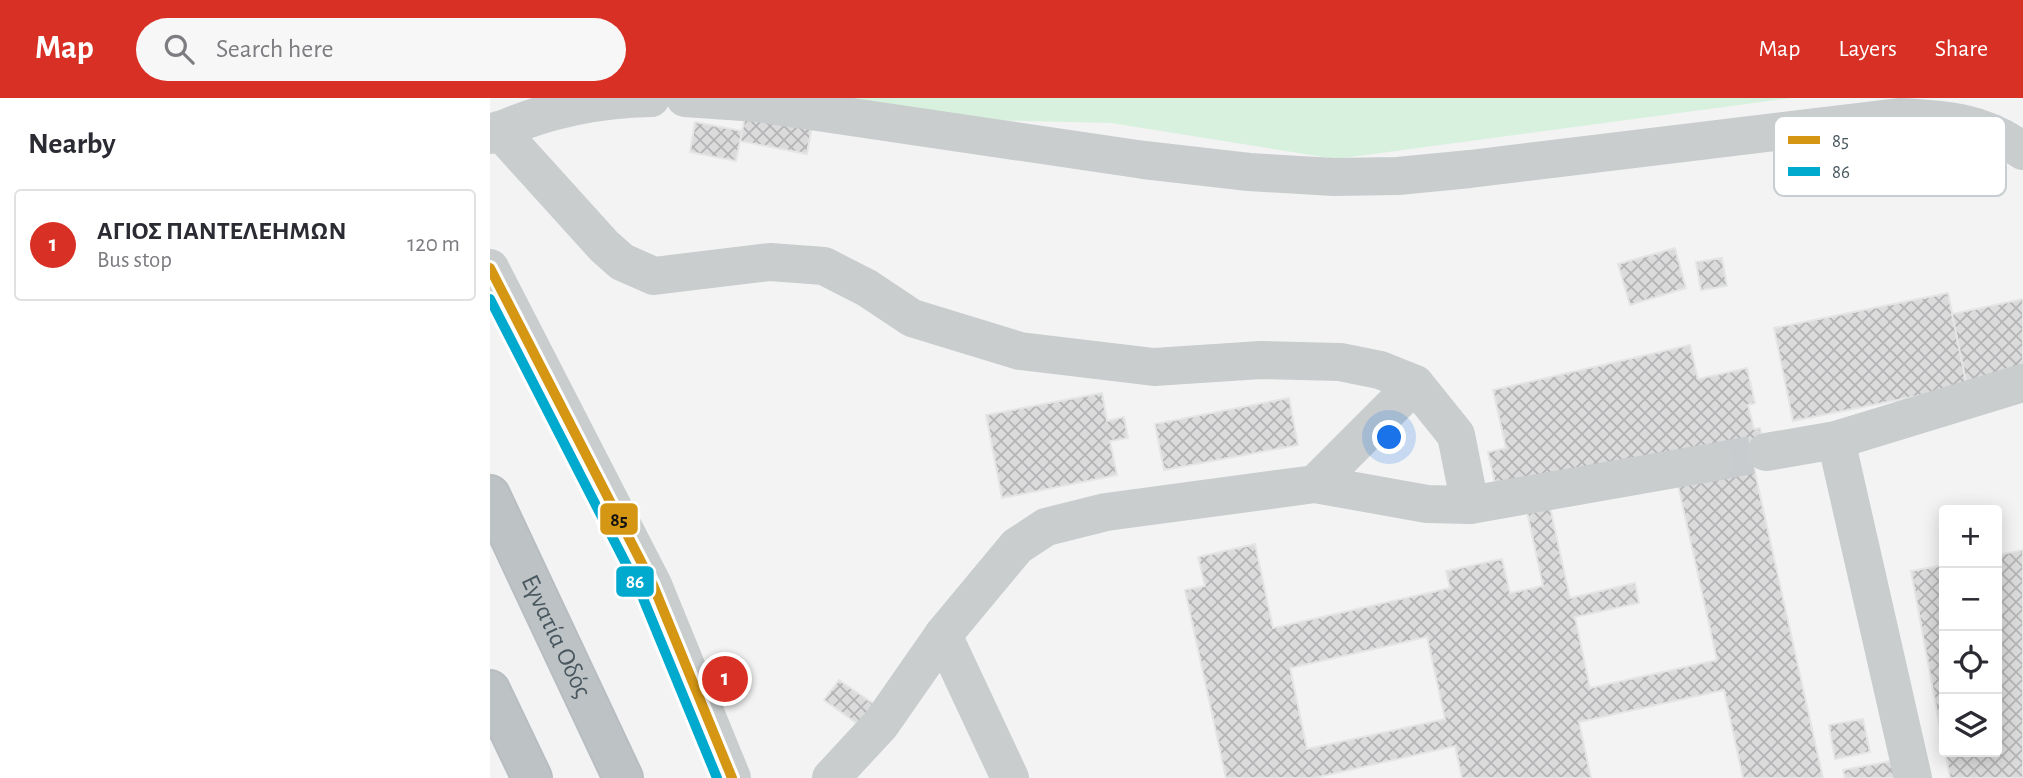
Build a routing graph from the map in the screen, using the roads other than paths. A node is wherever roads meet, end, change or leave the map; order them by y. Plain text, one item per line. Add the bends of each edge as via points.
1 (652, 98) edge
2 (685, 98) edge
3 (495, 132) edge
4 (1774, 132) edge
5 (2006, 138) edge
6 (2023, 151) edge
7 (490, 268) edge
8 (2023, 383) edge
9 (1415, 384) junction
10 (1836, 440) junction
11 (1766, 452) tunnel mouth
12 (1714, 462) tunnel mouth
13 (1315, 484) junction
14 (490, 495) edge
15 (1470, 506) junction
16 (943, 635) junction
17 (490, 690) edge
18 (532, 778) edge
19 (623, 778) edge
20 (732, 778) edge
21 (831, 778) edge
22 (1010, 778) edge
23 (1913, 778) edge

1 - 3 street via 611,99
2 - 4 street via 757,103 1144,160 1335,177 1470,169
3 - 9 street via 604,246 622,262 654,276 770,262 824,266 912,318 1020,351 1154,367 1261,360 1340,362 1380,370
5 - 6 street
7 - 20 street via 653,585
8 - 10 street
9 - 13 street
9 - 15 street via 1456,435
10 - 11 street
10 - 23 street
12 - 15 street
13 - 15 street via 1427,504
13 - 16 street via 1106,512 1046,527 1017,546
14 - 19 highway, Εγνατία Οδός
16 - 21 street via 881,724
16 - 22 street
17 - 18 highway

